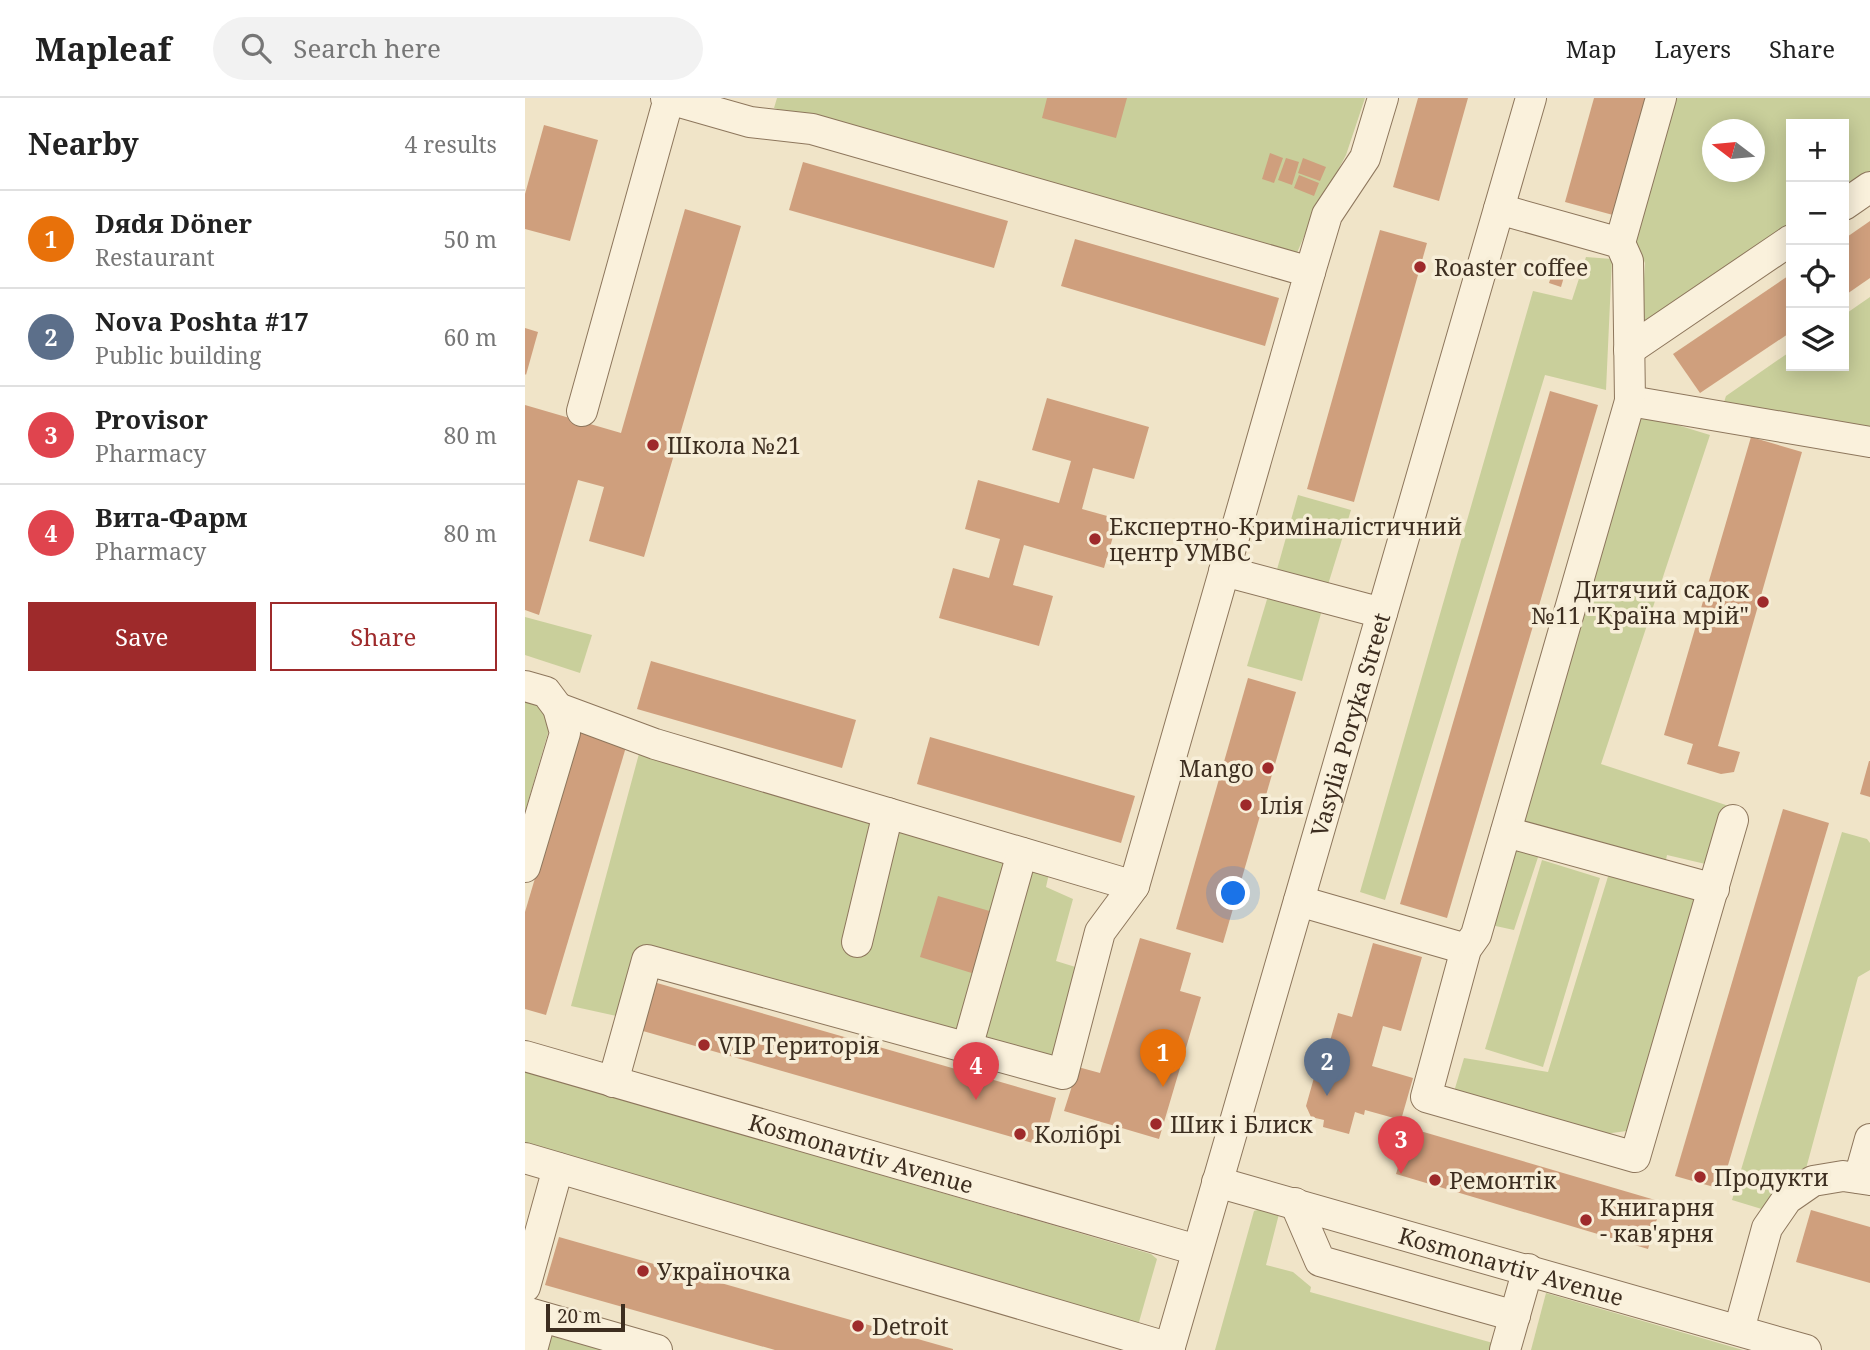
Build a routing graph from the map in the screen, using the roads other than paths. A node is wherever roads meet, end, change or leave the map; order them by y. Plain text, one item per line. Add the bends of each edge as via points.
1 (668, 98) edge
2 (1383, 98) edge
3 (1531, 98) edge
4 (1661, 98) edge
5 (1870, 187) edge
6 (1849, 202) edge
7 (1499, 209) junction
8 (1620, 243) junction
9 (1786, 243) edge
10 (1310, 272) junction
11 (1629, 350) junction
12 (1630, 401) junction
13 (582, 411) dead end
14 (1870, 442) edge
15 (1224, 571) junction
16 (1382, 613) junction
17 (525, 687) edge
18 (558, 708) junction
19 (888, 813) junction
20 (1734, 820) dead end
21 (1506, 832) junction
22 (1022, 853) junction
23 (525, 867) edge
24 (1135, 886) junction
25 (1714, 889) junction
26 (1299, 901) junction
27 (857, 942) dead end
28 (1466, 949) junction
29 (967, 1048) junction
30 (525, 1056) edge
31 (613, 1082) junction
32 (1870, 1139) edge
33 (525, 1158) edge
34 (558, 1168) junction
35 (1864, 1179) edge
36 (1217, 1182) junction
37 (1295, 1203) junction
38 (1197, 1250) junction
39 (1528, 1269) junction
40 (525, 1287) edge
41 (533, 1315) edge
42 (1515, 1316) junction
43 (1739, 1330) junction
44 (1169, 1349) edge
45 (533, 1350) edge
46 (657, 1350) edge
47 (1505, 1350) edge
48 (1807, 1350) edge

1 - 10 street via 750,122 811,129
1 - 13 street
2 - 10 street via 1365,158 1327,215
3 - 7 street, Vasylia Poryka Street
4 - 8 street
5 - 6 street
7 - 8 street
7 - 16 street, Vasylia Poryka Street
8 - 11 street via 1628,261
9 - 11 street
10 - 15 street
11 - 12 street
12 - 14 street
12 - 21 street
15 - 16 street
15 - 24 street
16 - 26 street, Vasylia Poryka Street
17 - 18 street via 547,692
18 - 19 street via 655,744
18 - 23 street via 565,733
19 - 22 street
19 - 27 street
20 - 25 street
21 - 25 street
21 - 28 street via 1476,935
22 - 24 street
22 - 29 street
24 - 29 street via 1100,932 1063,1074
25 - 28 street via 1635,1157 1426,1097
26 - 28 street
26 - 36 street, Vasylia Poryka Street
29 - 31 street via 647,960
30 - 31 street, Kosmonavtiv Avenue
31 - 38 street, Kosmonavtiv Avenue
32 - 35 street
33 - 34 street
34 - 40 street
34 - 44 street
35 - 43 street via 1843,1176 1813,1181 1787,1199 1767,1228
36 - 37 street, Kosmonavtiv Avenue
36 - 38 street, Vasylia Poryka Street
37 - 39 street, Kosmonavtiv Avenue
37 - 42 street via 1320,1261
38 - 44 street, Vasylia Poryka Street
39 - 42 street
39 - 43 street, Kosmonavtiv Avenue
41 - 45 street
41 - 46 street
42 - 47 street
43 - 48 street, Kosmonavtiv Avenue

